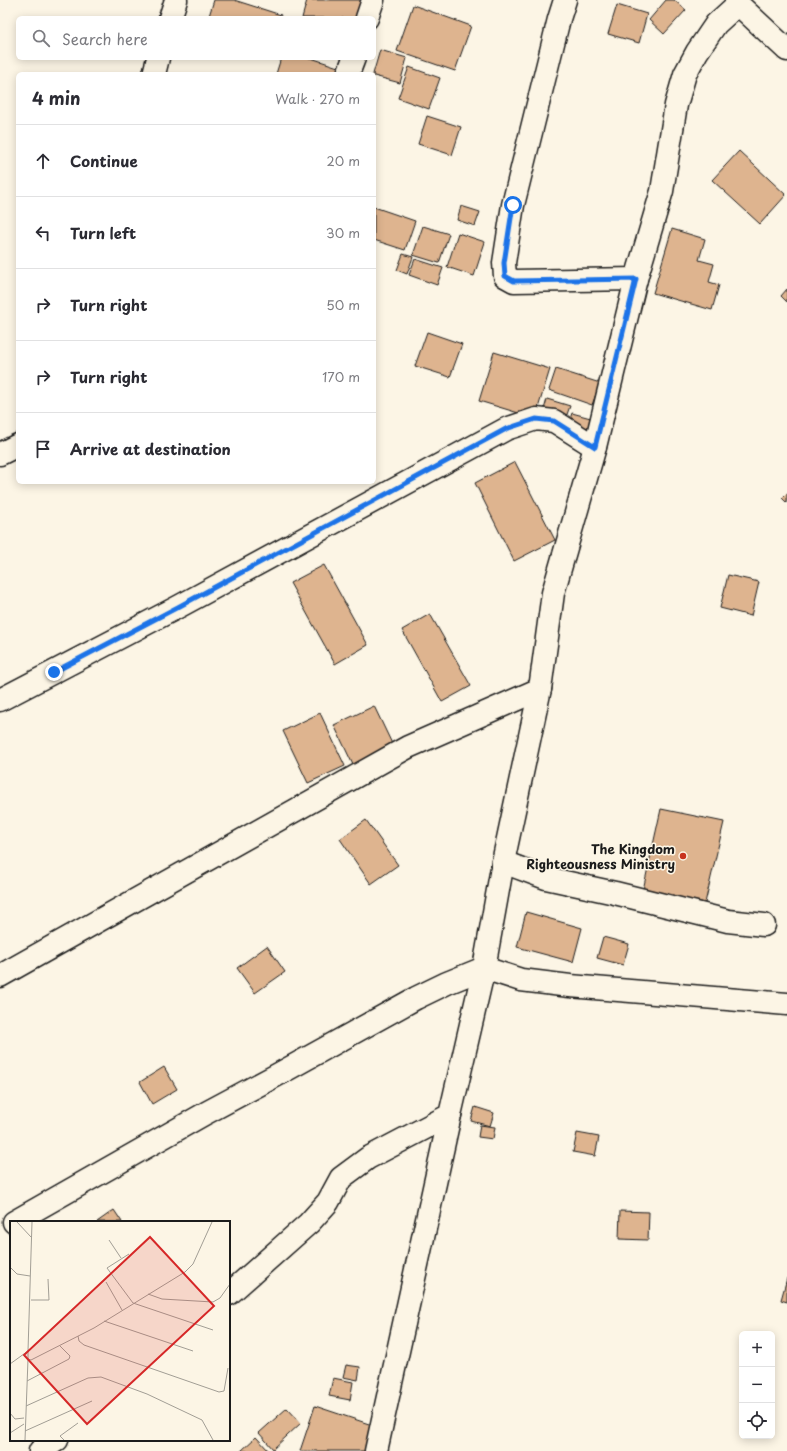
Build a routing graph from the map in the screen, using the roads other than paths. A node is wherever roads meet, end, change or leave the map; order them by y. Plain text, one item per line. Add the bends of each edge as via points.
1 (176, 0) edge
2 (373, 0) edge
3 (565, 0) edge
4 (736, 2) edge
5 (171, 16) edge
6 (368, 16) edge
7 (787, 50) edge
8 (158, 60) edge
9 (353, 60) edge
10 (154, 72) edge
11 (349, 72) edge
12 (636, 279) junction
13 (16, 446) edge
14 (595, 447) junction
15 (0, 454) edge
16 (540, 689) junction
17 (0, 700) edge
18 (503, 862) junction
19 (764, 925) dead end
20 (484, 968) junction
21 (0, 976) edge
22 (787, 1004) edge
23 (450, 1114) junction
24 (16, 1221) edge
25 (10, 1225) edge
26 (0, 1230) edge
27 (230, 1293) edge
28 (55, 1441) edge
29 (40, 1451) edge
30 (376, 1451) edge

1 - 5 street
2 - 6 street
3 - 12 street via 513,205 504,263 505,276 514,281
4 - 7 street
4 - 12 street via 716,24 685,74 676,104 662,190
8 - 10 street
9 - 11 street
12 - 14 street
13 - 15 street
14 - 16 street via 553,593
14 - 17 street via 554,421 536,419 506,429 178,607
16 - 18 street
16 - 21 street via 408,747
18 - 19 street via 546,878 728,921
18 - 20 street
20 - 22 street via 521,980 570,986
20 - 23 street
20 - 24 street via 416,998
23 - 27 street via 368,1158 341,1178 328,1202 310,1223
23 - 30 street
25 - 26 street
28 - 29 street

